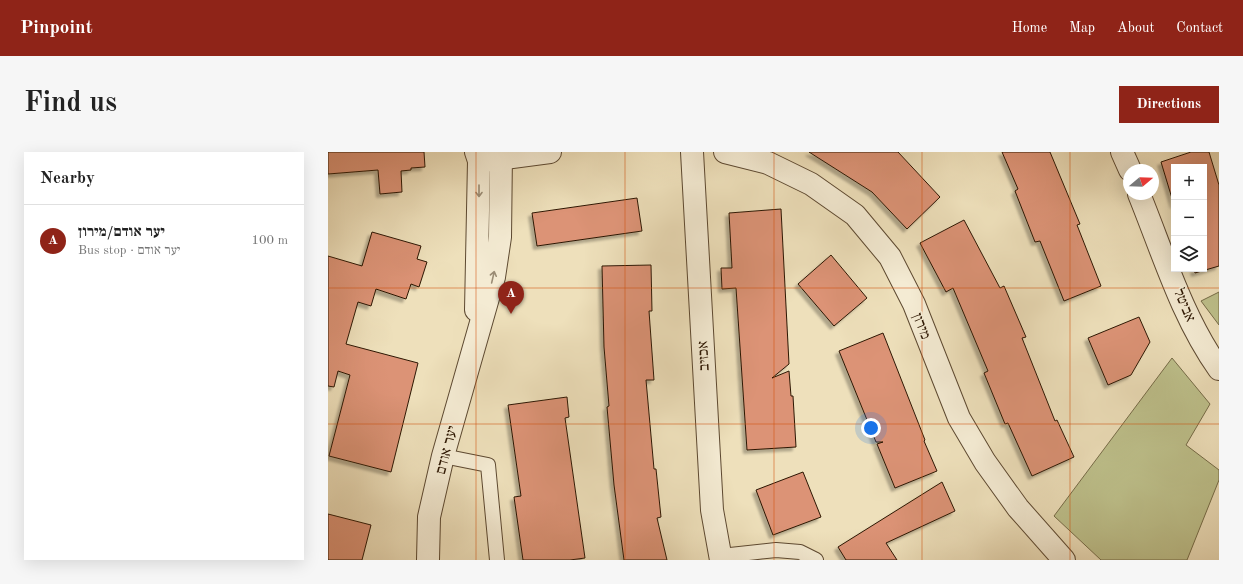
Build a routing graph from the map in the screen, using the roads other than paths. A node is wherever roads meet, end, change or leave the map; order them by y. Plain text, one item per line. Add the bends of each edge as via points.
1 (550, 152) edge
2 (692, 152) edge
3 (725, 152) edge
4 (1122, 152) edge
5 (501, 155) edge
6 (477, 157) edge
7 (1127, 164) edge
8 (1141, 200) edge
9 (476, 342) junction
10 (1219, 369) edge
11 (443, 456) junction
12 (721, 558) edge
13 (428, 560) edge
14 (498, 560) edge
15 (816, 560) edge
16 (1064, 560) edge

1 - 5 street
2 - 12 street, אכזיב via 712,510
3 - 16 street, מירון via 768,163 811,184 855,215 890,257 914,304 959,418 1018,508
4 - 7 street
5 - 6 street
9 -> 5 street, יער אודם via 494,277 500,237
6 -> 9 street, יער אודם
8 - 10 street, אביטל via 1202,345
9 - 11 street, יער אודם
11 - 13 street, יער אודם via 430,517
11 - 14 lane via 488,465
12 - 15 lane via 776,550 800,552

